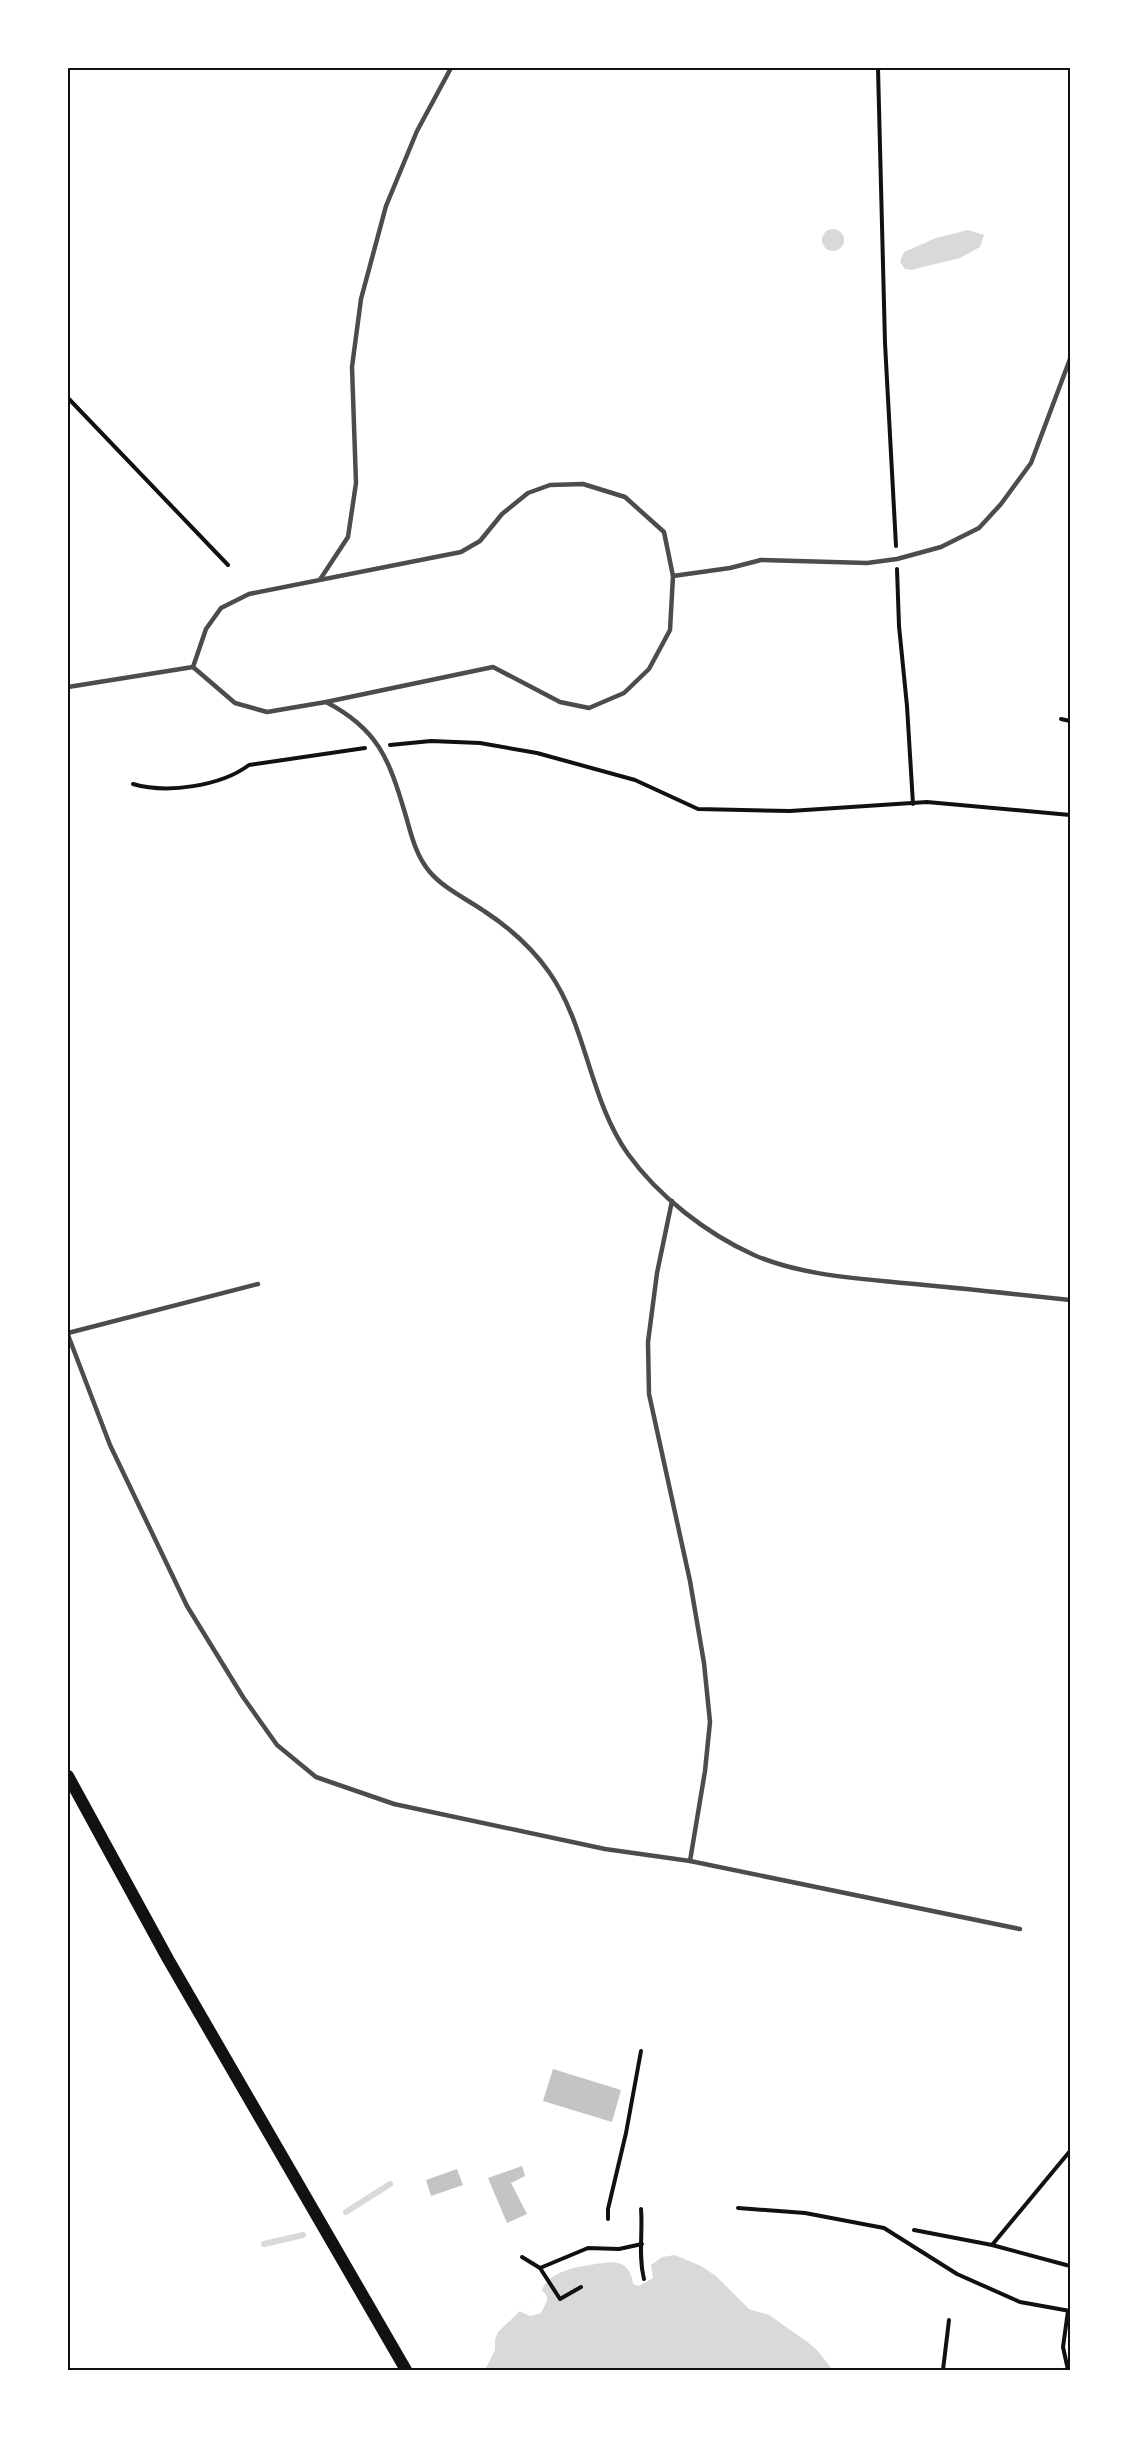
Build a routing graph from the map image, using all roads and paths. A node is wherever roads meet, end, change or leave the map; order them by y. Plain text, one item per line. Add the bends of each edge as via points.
1 (451, 68) edge
2 (878, 68) edge
3 (1071, 359) edge
4 (68, 398) edge
5 (897, 559) junction
6 (228, 565) dead end
7 (673, 576) junction
8 (321, 578) junction
9 (193, 667) junction
10 (68, 687) edge
11 (326, 702) junction
12 (1061, 719) dead end
13 (1071, 721) edge
14 (380, 746) junction
15 (133, 784) dead end
16 (913, 804) junction
17 (1071, 815) edge
18 (672, 1201) junction
19 (258, 1284) dead end
20 (1071, 1300) edge
21 (68, 1334) edge
22 (68, 1776) edge
23 (690, 1861) junction
24 (1020, 1929) dead end
25 (641, 2051) dead end
26 (1071, 2151) edge
27 (738, 2208) dead end
28 (641, 2209) dead end
29 (608, 2218) dead end
30 (914, 2230) dead end
31 (642, 2244) junction
32 (992, 2245) junction
33 (522, 2257) dead end
34 (1071, 2266) edge
35 (540, 2268) junction
36 (644, 2279) dead end
37 (581, 2287) dead end
38 (1069, 2311) edge
39 (949, 2320) dead end
40 (406, 2370) edge
41 (943, 2370) edge
42 (1068, 2370) edge

1 - 8 lane via 417,131 386,206 361,299 352,367 356,483 348,537
2 - 5 path via 885,332
3 - 5 lane via 1031,463 1001,504 979,528 941,547
4 - 6 path
5 - 7 lane via 867,563 761,560
5 - 16 path
7 - 8 lane via 664,532 625,497 583,484 550,485 528,493 502,514 480,541 461,552
7 - 11 lane via 670,630 649,669 624,693 589,708 560,702 493,667
8 - 9 lane via 249,594 221,608 206,629
9 - 10 lane
9 - 11 lane via 235,704 267,712
11 - 14 lane via 366,729
12 - 13 path
14 - 15 path via 249,765 198,785 171,788
14 - 16 path via 431,741 480,743 537,753 635,780 699,809 790,811
14 - 18 lane via 414,845 428,870 449,890 486,912 515,936 549,972 573,1018 609,1120 628,1154
16 - 17 path
18 - 20 lane via 716,1234 755,1255 785,1265 844,1277
18 - 23 lane via 648,1342 649,1394 690,1581 710,1722
19 - 21 lane
21 - 23 lane via 110,1445 188,1606 277,1745 316,1777 394,1804 605,1849
22 - 40 main road via 168,1959
23 - 24 lane
25 - 29 path
26 - 32 path
27 - 38 path via 806,2213 884,2228 957,2274 1020,2302
28 - 31 path
30 - 32 path
31 - 35 path via 588,2248
31 - 36 path via 640,2265
32 - 34 path
33 - 35 path
35 - 37 path via 560,2299
38 - 42 path via 1063,2347
39 - 41 path

